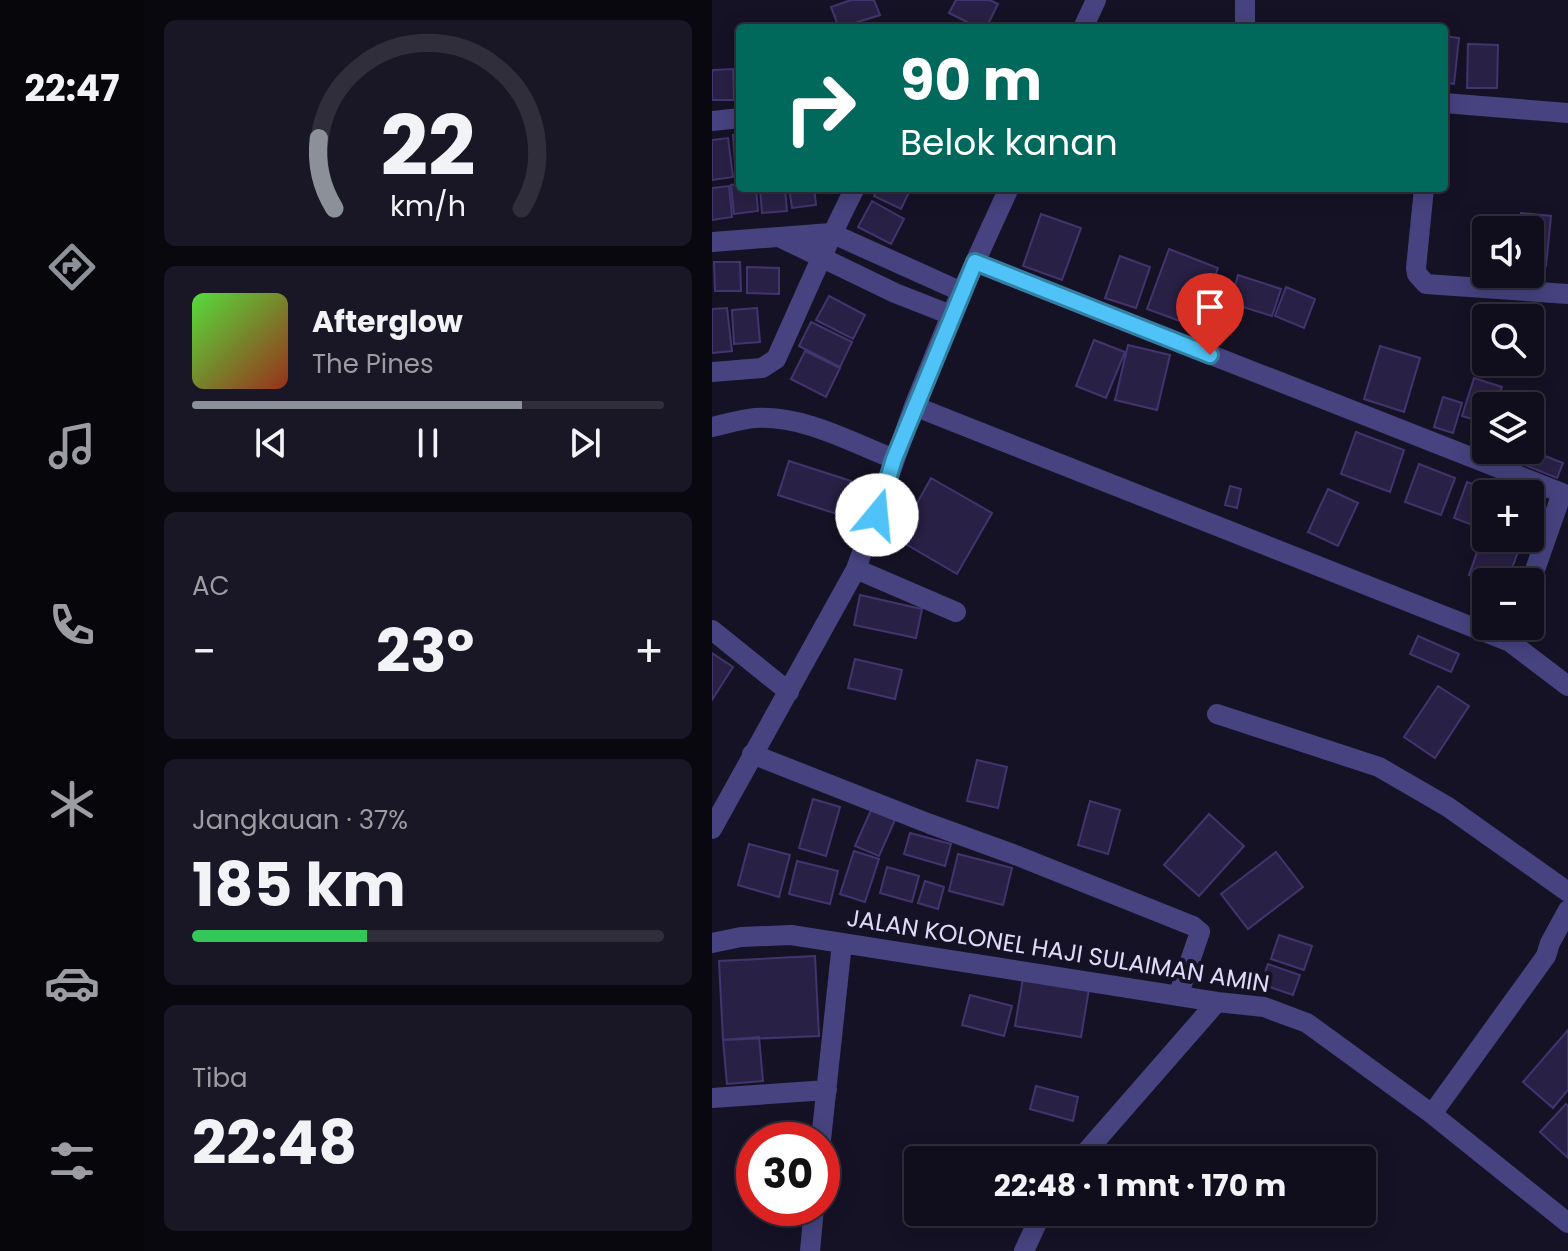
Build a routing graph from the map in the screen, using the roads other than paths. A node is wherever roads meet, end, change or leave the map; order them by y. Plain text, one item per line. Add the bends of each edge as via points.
1 (1096, 0) edge
2 (1245, 0) edge
3 (1085, 24) edge
4 (1245, 24) edge
5 (1448, 103) edge
6 (1568, 113) edge
7 (736, 118) edge
8 (712, 121) edge
9 (853, 192) edge
10 (1007, 192) edge
11 (1424, 192) edge
12 (831, 233) junction
13 (775, 236) junction
14 (712, 242) edge
15 (823, 257) junction
16 (975, 262) junction
17 (962, 292) junction
18 (1568, 294) edge
19 (951, 315) junction
20 (712, 372) edge
21 (914, 406) junction
22 (712, 427) edge
23 (894, 459) junction
24 (1565, 494) edge
25 (1536, 568) edge
26 (856, 569) junction
27 (956, 612) dead end
28 (1472, 619) edge
29 (712, 630) edge
30 (1518, 640) edge
31 (1568, 686) edge
32 (789, 692) junction
33 (1217, 714) dead end
34 (752, 754) junction
35 (714, 818) edge
36 (1568, 892) edge
37 (1568, 910) edge
38 (712, 943) edge
39 (842, 943) junction
40 (1559, 943) edge
41 (1178, 996) junction
42 (1217, 1002) junction
43 (827, 1090) junction
44 (712, 1098) edge
45 (1432, 1114) junction
46 (823, 1122) edge
47 (1091, 1146) edge
48 (1568, 1223) edge
49 (812, 1226) edge
50 (1036, 1226) edge
51 (810, 1251) edge
52 (1024, 1251) edge

1 - 3 street
2 - 4 street
5 - 6 street
7 - 8 street
9 - 12 street
10 - 16 street
11 - 18 street via 1416,268 1426,284
12 - 13 street
12 - 15 street
12 - 17 street
13 - 14 street
13 - 15 street
15 - 19 street
15 - 20 street via 772,363
16 - 17 street
16 - 24 street
17 - 19 street
19 - 21 street
21 - 23 street
21 - 28 street
22 - 23 street via 775,418 803,423
23 - 26 street
24 - 25 street
26 - 27 street
26 - 32 street
29 - 32 street
30 - 31 street
32 - 34 street
33 - 36 street via 1379,767 1448,807
34 - 35 street
34 - 41 street via 1193,926 1200,932
37 - 40 street
38 - 39 street, JALAN KOLONEL HAJI SULAIMAN AMIN via 791,935
39 - 41 street, JALAN KOLONEL HAJI SULAIMAN AMIN
39 - 43 street
40 - 45 street
41 - 42 street, JALAN KOLONEL HAJI SULAIMAN AMIN
42 - 45 street, JALAN KOLONEL HAJI SULAIMAN AMIN via 1264,1007 1303,1020
42 - 47 street
43 - 44 street
43 - 46 street
45 - 48 street, JALAN KOLONEL HAJI SULAIMAN AMIN
49 - 51 street
50 - 52 street

